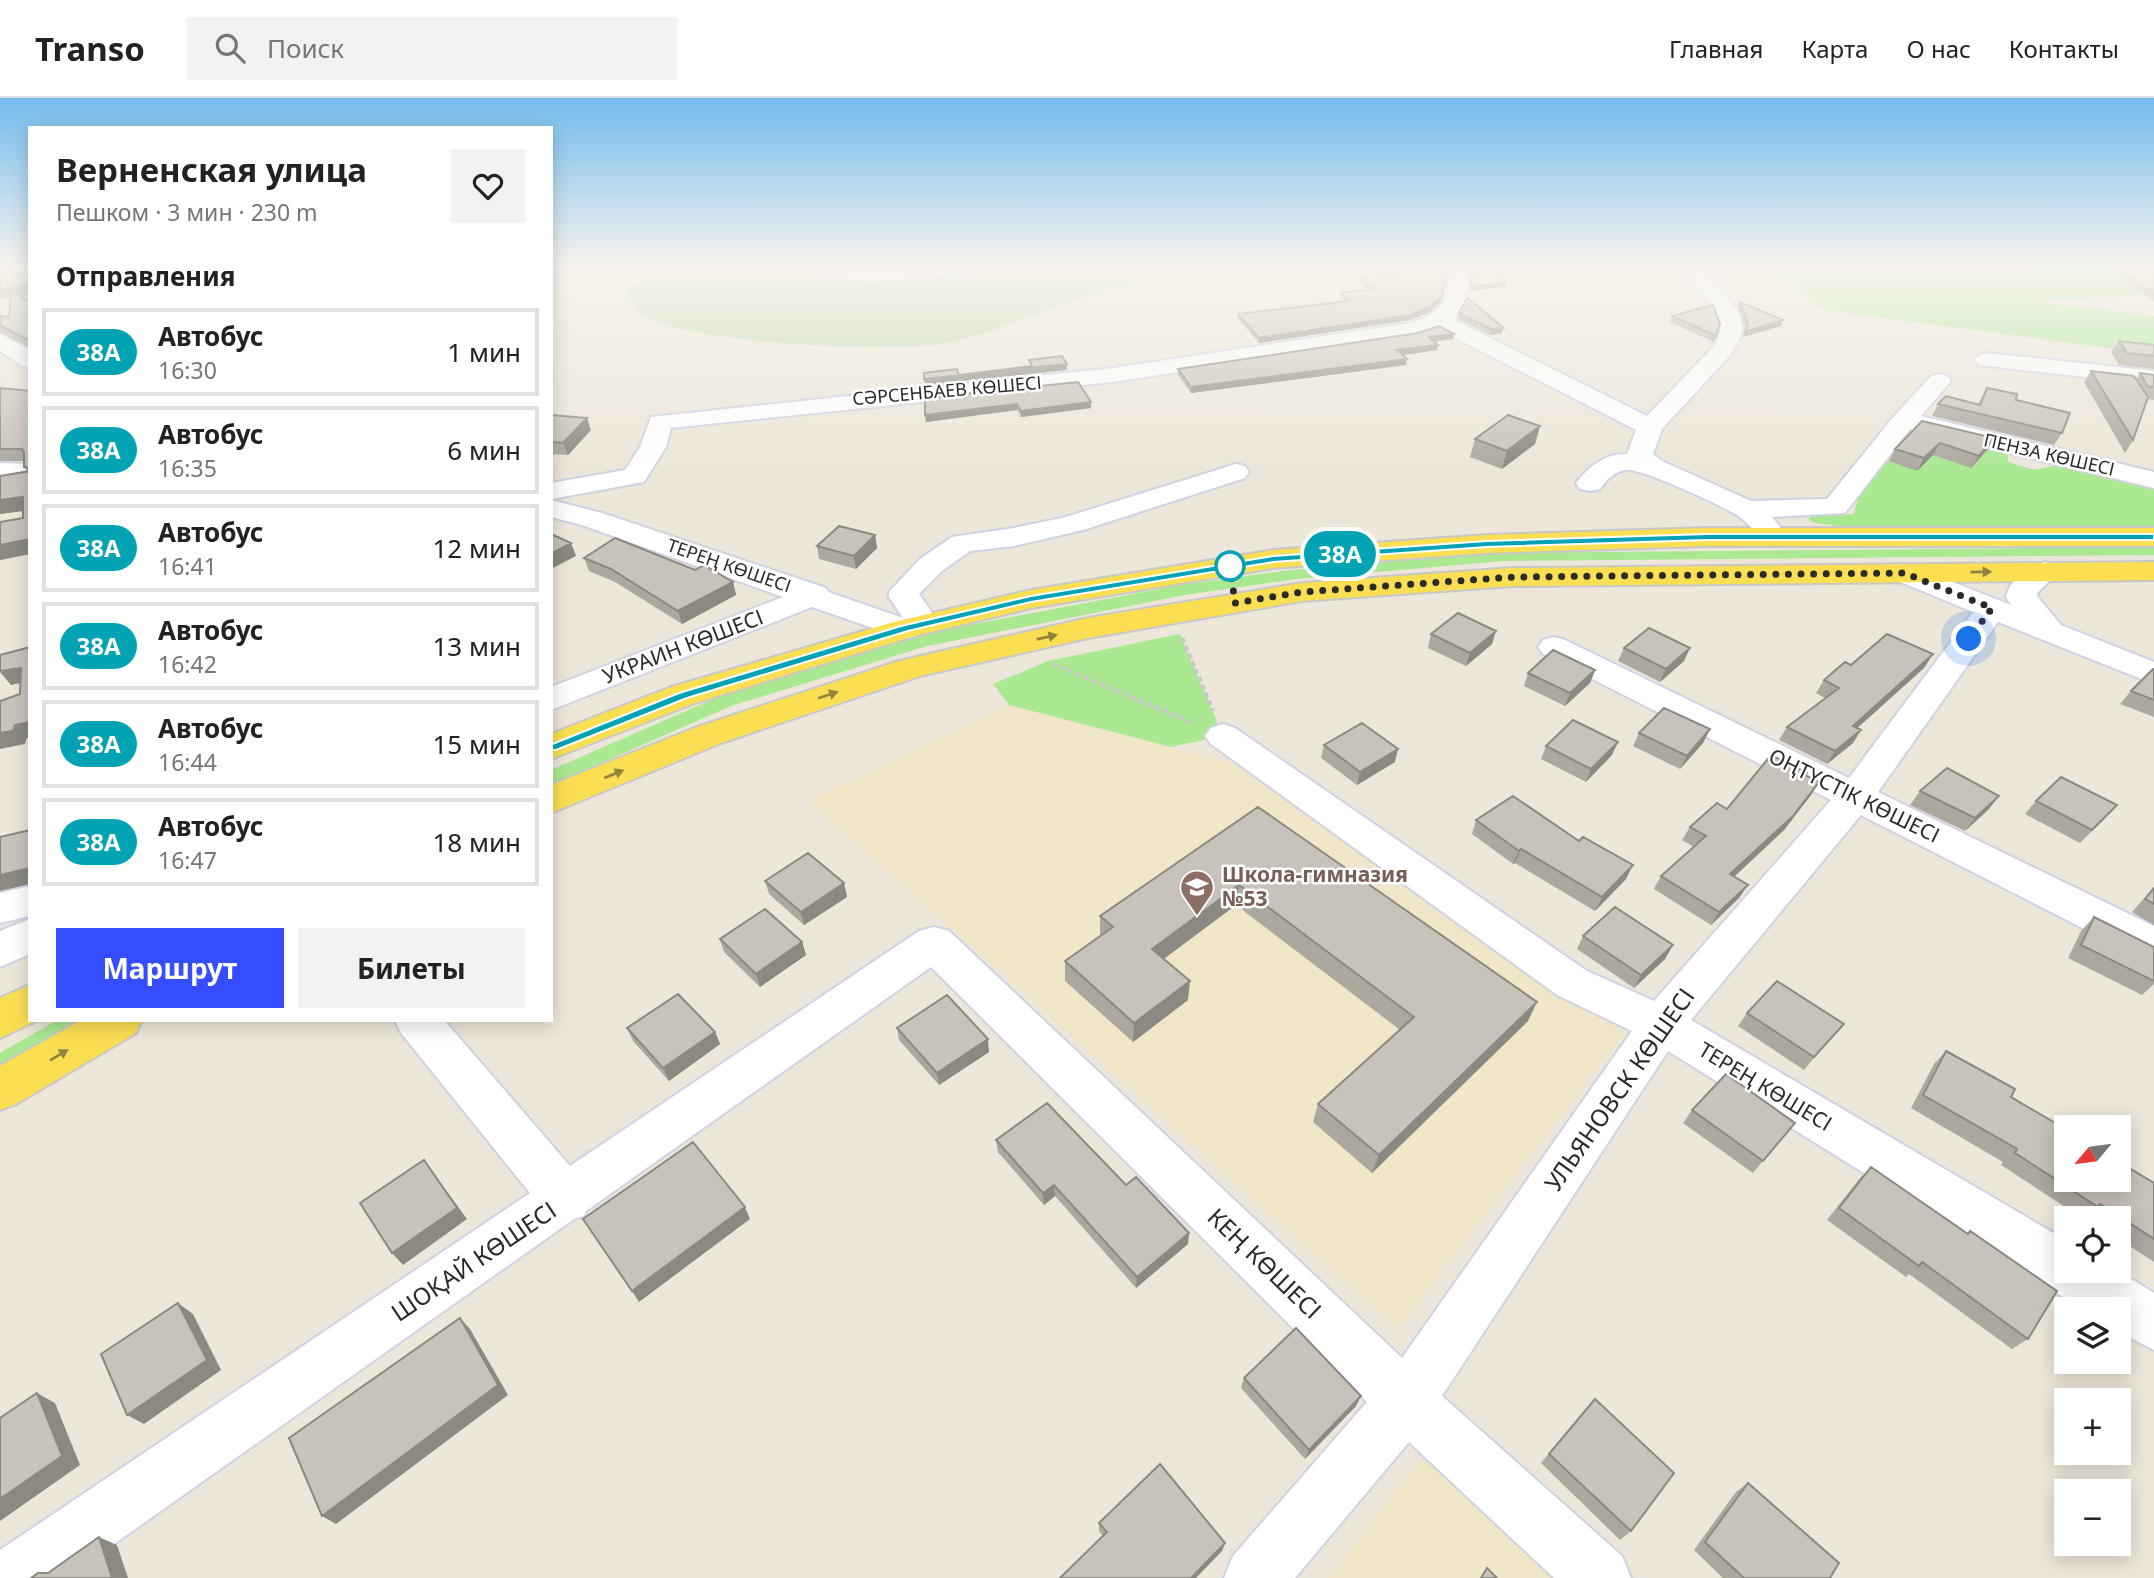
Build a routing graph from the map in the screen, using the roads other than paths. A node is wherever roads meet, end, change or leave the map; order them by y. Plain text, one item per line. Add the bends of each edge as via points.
1 (1379, 334) edge
2 (1465, 334) edge
3 (1730, 334) edge
4 (0, 341) edge
5 (1987, 359) dead end
6 (28, 360) edge
7 (2154, 379) edge
8 (1939, 381) dead end
9 (1904, 420) junction
10 (1650, 427) junction
11 (1653, 467) junction
12 (0, 471) edge
13 (28, 472) edge
14 (1236, 472) dead end
15 (2154, 480) edge
16 (1590, 483) dead end
17 (553, 491) edge
18 (553, 509) edge
19 (1747, 509) junction
20 (995, 519) dead end
21 (1775, 536) junction
22 (2154, 537) edge
23 (962, 543) junction
24 (2045, 571) junction
25 (2154, 571) edge
26 (1904, 573) junction
27 (815, 595) junction
28 (1992, 608) junction
29 (914, 626) junction
30 (2048, 629) junction
31 (1554, 647) edge
32 (2154, 674) edge
33 (553, 698) edge
34 (1223, 736) road end
35 (553, 746) edge
36 (1854, 797) junction
37 (553, 799) edge
38 (28, 901) edge
39 (0, 908) edge
40 (28, 936) edge
41 (934, 943) joint
42 (2154, 945) edge
43 (0, 950) edge
44 (28, 1004) edge
45 (0, 1020) edge
46 (117, 1022) edge
47 (419, 1022) edge
48 (1661, 1024) junction
49 (0, 1090) edge
50 (566, 1199) junction
51 (2054, 1262) edge
52 (2088, 1283) edge
53 (2154, 1323) edge
54 (1406, 1401) junction
55 (13, 1578) edge
56 (1255, 1578) edge
57 (1600, 1578) edge

1 - 17 street, СӘРСЕНБАЕВ КӨШЕСІ via 1071,380 660,422 653,447 634,476
2 - 10 street
3 - 10 street via 1725,347
4 - 6 street
5 - 7 street
8 - 9 street
9 - 15 street, ПЕНЗА КӨШЕСІ
9 - 19 street via 1835,507
10 - 11 street via 1639,456
11 - 16 street via 1623,461 1597,473
11 - 19 street
12 - 13 street
14 - 23 street via 1073,524
18 - 27 street, ТЕРЕҢ КӨШЕСІ
19 - 21 street
20 - 23 street
21 - 22 main road
21 - 29 main road via 1487,544 1273,559 1031,599
23 - 29 street via 904,592
24 - 25 main road
26 -> 24 main road
24 - 30 street via 2023,588 2021,597
26 - 28 street
37 -> 26 main road via 709,734 911,667 1101,625 1302,592 1513,577
27 - 29 street, ТЕРЕҢ КӨШЕСІ
27 - 33 street, УКРАИН КӨШЕСІ
28 - 30 street
28 - 36 street, УЛЬЯНОВСК КӨШЕСІ
29 - 35 main road via 683,695
30 - 32 street
31 - 36 street, ОҢТҮСТІК КӨШЕСІ
34 - 48 street, ТЕРЕҢ КӨШЕСІ via 1572,983
36 - 42 street, ОҢТҮСТІК КӨШЕСІ
36 - 48 street, УЛЬЯНОВСК КӨШЕСІ
38 - 39 street
40 - 43 street
41 - 50 street, ШОҚАЙ КӨШЕСІ
41 - 54 street, КЕҢ КӨШЕСІ
44 - 45 main road
49 -> 46 main road
47 - 50 street
48 - 51 street, ТЕРЕҢ КӨШЕСІ
48 - 54 street, УЛЬЯНОВСК КӨШЕСІ
50 - 55 street, ШОҚАЙ КӨШЕСІ
52 - 53 street, ТЕРЕҢ КӨШЕСІ
54 - 56 street, УЛЬЯНОВСК КӨШЕСІ
54 - 57 street, КЕҢ КӨШЕСІ

